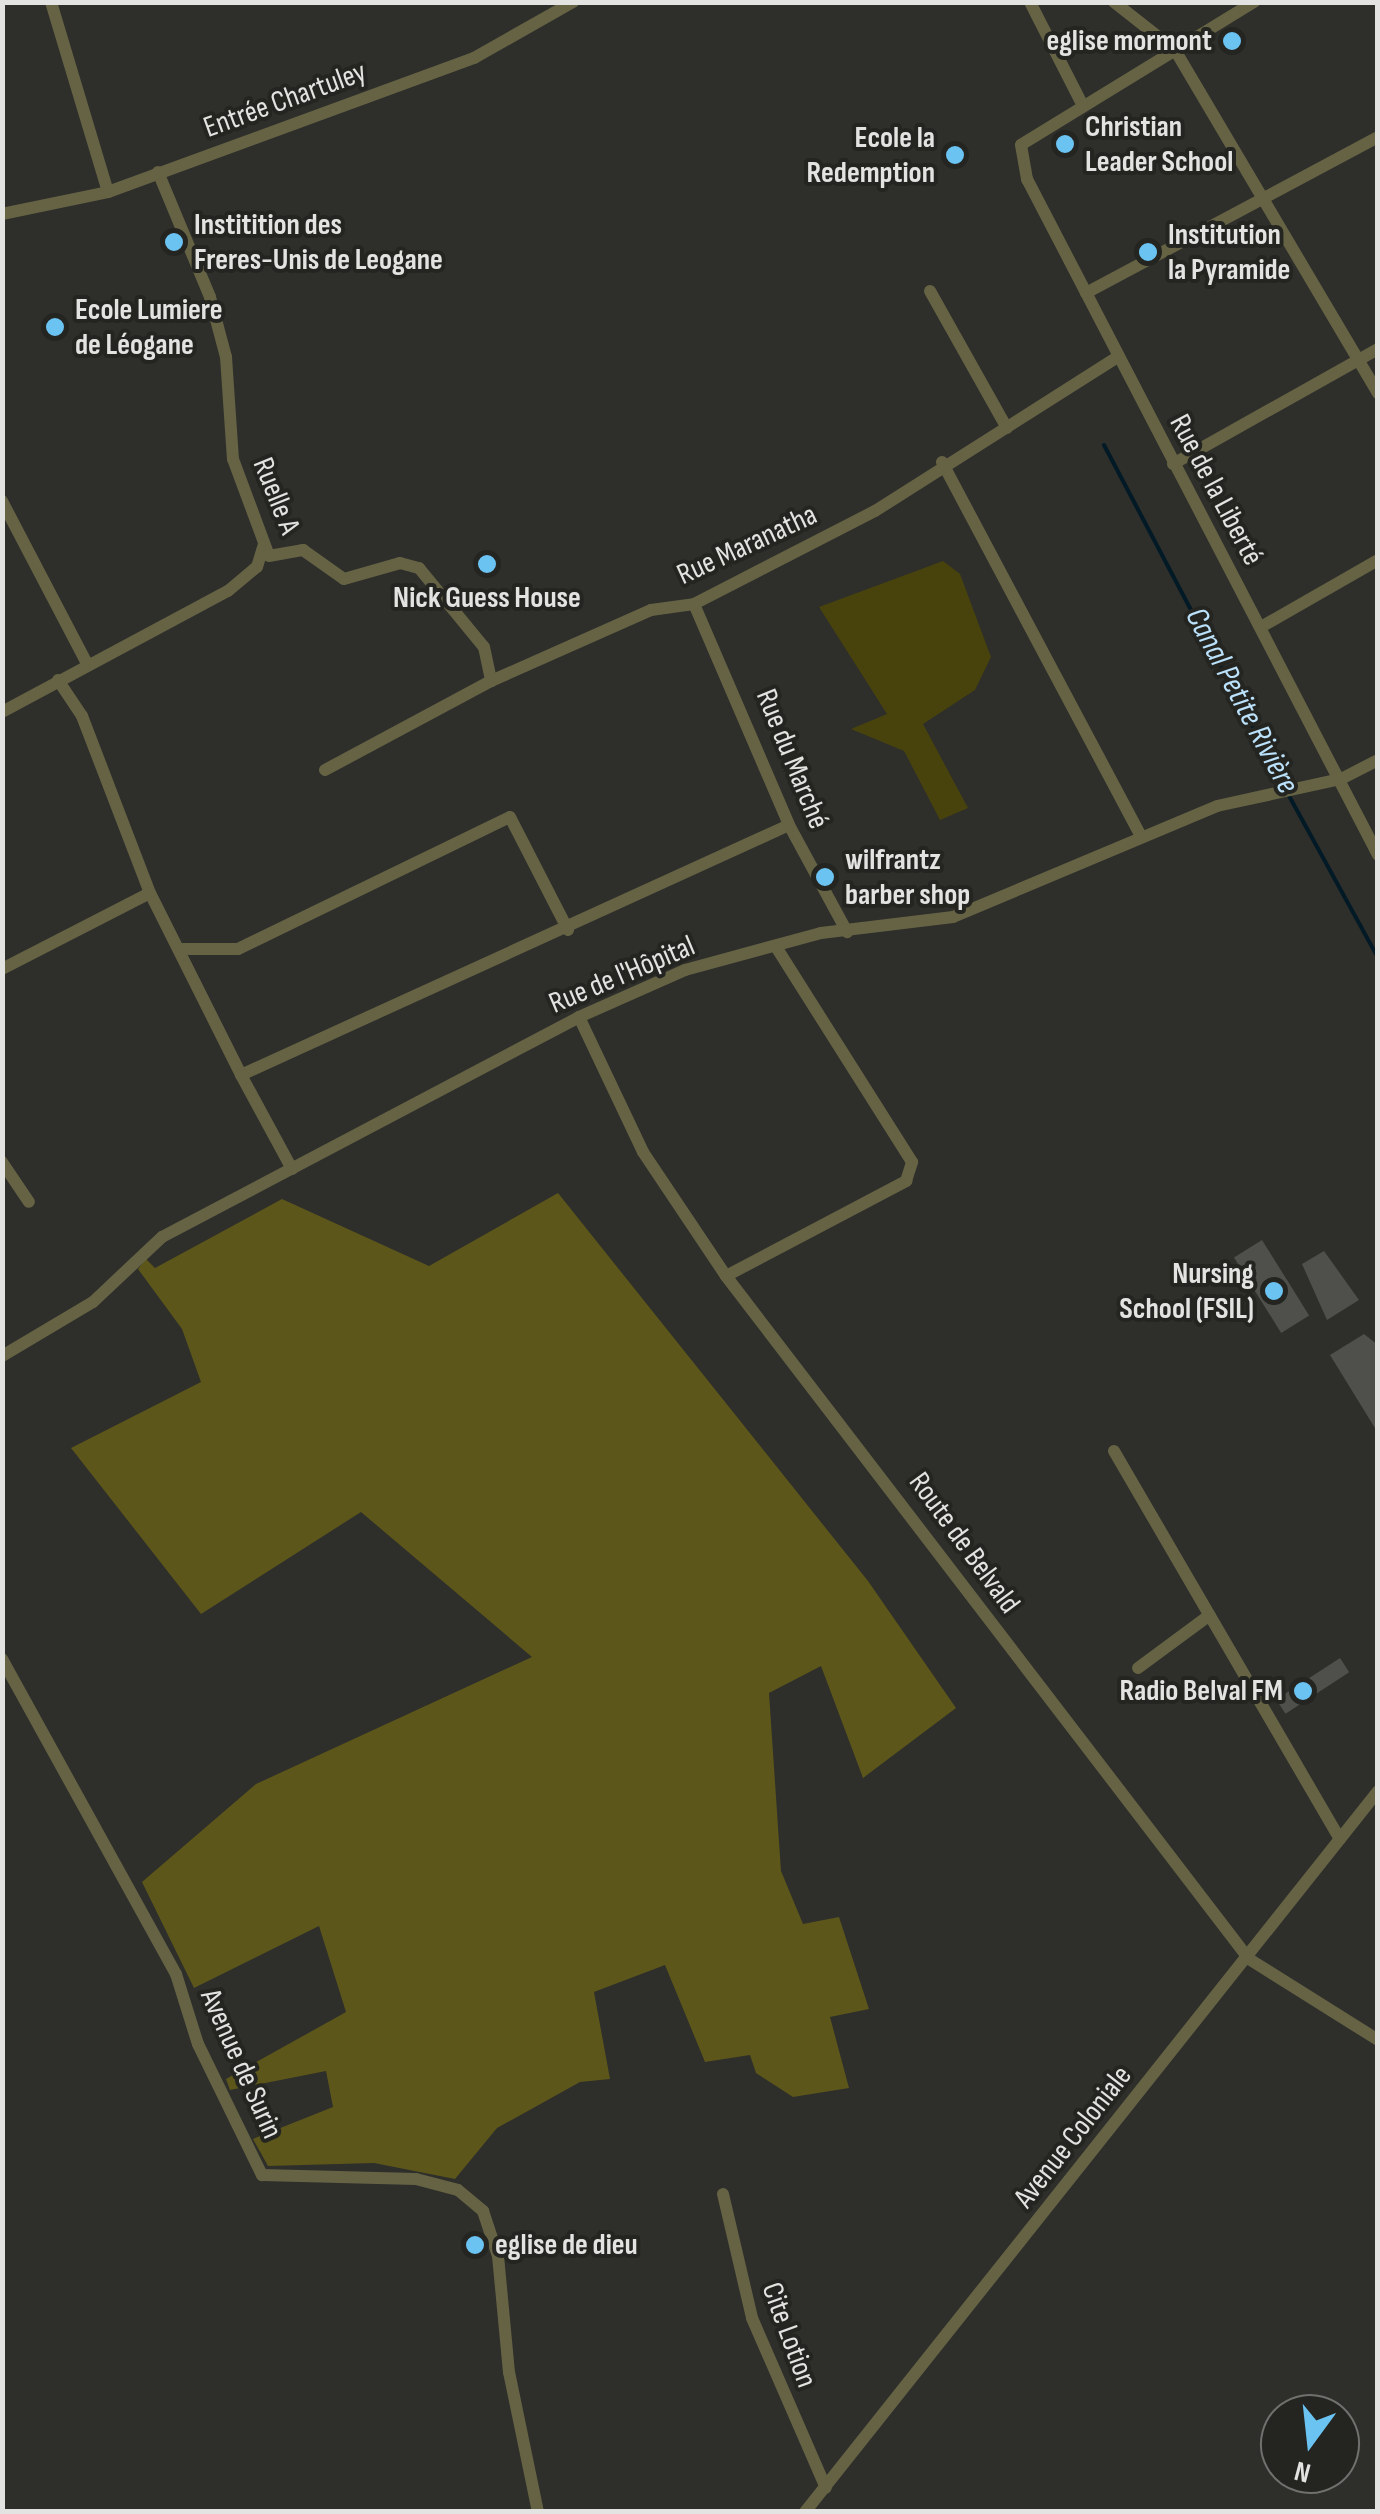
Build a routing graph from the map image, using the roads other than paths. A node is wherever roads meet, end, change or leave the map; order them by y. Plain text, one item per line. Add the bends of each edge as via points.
1 (51, 2) edge
2 (573, 2) edge
3 (1030, 2) edge
4 (1114, 2) edge
5 (1254, 2) edge
6 (1175, 50) junction
7 (1081, 102) junction
8 (1378, 137) edge
9 (158, 172) junction
10 (108, 192) junction
11 (1260, 200) junction
12 (2, 214) edge
13 (930, 291) dead end
14 (1086, 293) junction
15 (1378, 348) edge
16 (1118, 357) junction
17 (1358, 360) junction
18 (1378, 394) edge
19 (1007, 428) junction
20 (942, 462) junction
21 (1172, 464) junction
22 (2, 501) edge
23 (264, 542) junction
24 (1378, 560) edge
25 (694, 604) junction
26 (1261, 627) junction
27 (86, 662) junction
28 (58, 680) junction
29 (491, 681) junction
30 (2, 712) edge
31 (1378, 760) edge
32 (325, 770) dead end
33 (1342, 779) junction
34 (789, 825) junction
35 (1141, 836) junction
36 (1378, 855) edge
37 (150, 893) junction
38 (568, 930) junction
39 (847, 932) junction
40 (776, 947) junction
41 (183, 949) junction
42 (2, 969) edge
43 (578, 1017) junction
44 (241, 1075) junction
45 (2, 1162) edge
46 (292, 1169) junction
47 (29, 1202) dead end
48 (726, 1276) junction
49 (2, 1356) edge
50 (1114, 1451) dead end
51 (1210, 1616) junction
52 (2, 1659) edge
53 (1138, 1668) dead end
54 (1378, 1791) edge
55 (1340, 1840) junction
56 (1249, 1959) junction
57 (1378, 2040) edge
58 (723, 2194) dead end
59 (826, 2488) junction
60 (538, 2512) edge
61 (804, 2512) edge

1 - 10 street
2 - 9 street, Entrée Chartuley via 474,58
3 - 7 street
4 - 6 street
5 - 6 street
6 - 7 street
6 - 11 street
7 - 14 street, Rue de la Liberté via 1020,145 1027,179
8 - 11 street
9 - 10 street, Entrée Chartuley
9 - 23 street, Ruelle A via 210,297 226,357 233,459
10 - 12 street, Entrée Chartuley
11 - 14 street
11 - 17 street
13 - 19 street
14 - 16 street, Rue de la Liberté
15 - 17 street
16 - 19 street, Rue Maranatha
16 - 21 street, Rue de la Liberté
17 - 18 street
17 - 21 street
19 - 20 street, Rue Maranatha
20 - 25 street, Rue Maranatha via 875,511
20 - 35 street
21 - 26 street, Rue de la Liberté
22 - 27 street
23 - 27 street via 257,567 228,591
23 - 29 street, Ruelle A via 269,556 303,550 344,580 400,563 419,568 484,647
24 - 26 street
25 - 29 street, Rue Maranatha via 651,610
25 - 34 street, Rue du Marché
26 - 33 street, Rue de la Liberté
27 - 28 street
28 - 30 street
28 - 37 street via 82,716
29 - 32 street, Rue Maranatha
31 - 33 street, Rue de l'Hôpital
33 - 35 street, Rue de l'Hôpital via 1216,806
33 - 36 street, Rue de la Liberté
34 - 38 street
34 - 39 street, Rue du Marché
35 - 39 street, Rue de l'Hôpital via 1009,899 898,928
37 - 41 street
37 - 42 street
38 - 41 street via 510,818 238,949
38 - 44 street
39 - 40 street, Rue de l'Hôpital
40 - 43 street, Rue de l'Hôpital via 685,970
40 - 48 street via 912,1162 906,1181
41 - 44 street
43 - 46 street, Rue de l'Hôpital
43 - 48 street, Route de Belvald via 643,1152
44 - 46 street
45 - 47 street
46 - 49 street, Rue de l'Hôpital via 162,1237 93,1302
48 - 56 street, Route de Belvald
50 - 51 street
51 - 53 street
51 - 55 street
52 - 60 street, Avenue de Surin via 176,1974 198,2044 262,2175 416,2179 458,2190 483,2211 500,2272 508,2372
54 - 55 street, Avenue Coloniale
55 - 56 street, Avenue Coloniale
56 - 57 street, Route de Belvald
56 - 59 street, Avenue Coloniale
58 - 59 street, Cite Lotion via 752,2318
59 - 61 street, Avenue Coloniale

